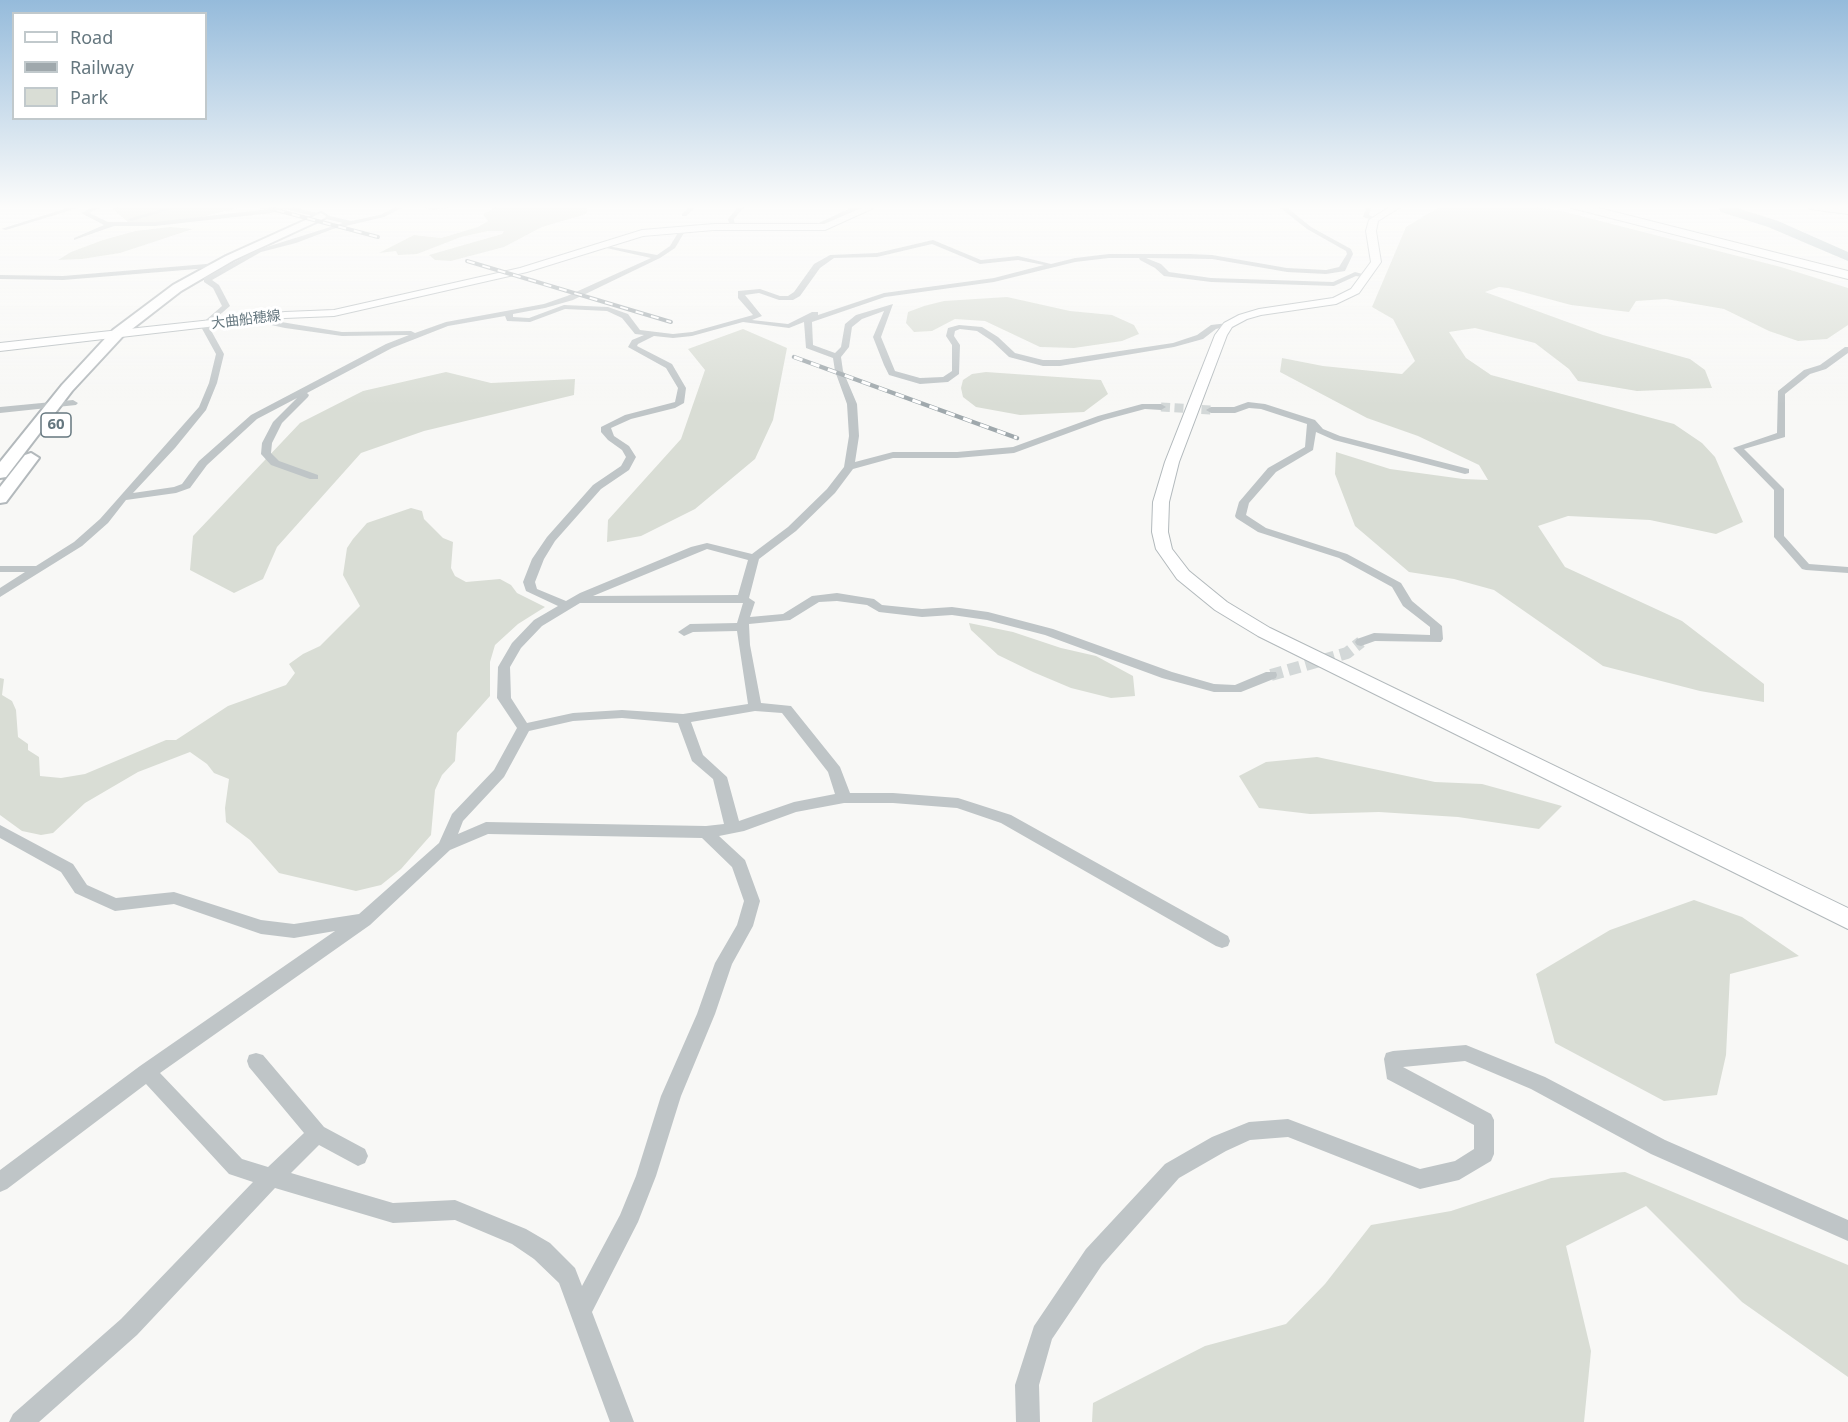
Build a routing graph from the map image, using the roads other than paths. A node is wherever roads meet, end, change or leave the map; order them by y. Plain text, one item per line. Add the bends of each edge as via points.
1 (130, 272) edge
2 (205, 272) edge
3 (221, 272) edge
4 (513, 272) edge
5 (625, 272) edge
6 (812, 272) edge
7 (1028, 272) edge
8 (1165, 272) edge
9 (1369, 272) edge
10 (1366, 276) junction
11 (0, 277) edge
12 (860, 302) junction
13 (508, 312) junction
14 (260, 320) junction
15 (744, 322) junction
16 (204, 325) junction
17 (1228, 325) junction
18 (118, 333) junction
19 (422, 333) junction
20 (651, 335) junction
21 (0, 346) edge
22 (106, 348) junction
23 (1848, 349) edge
24 (837, 357) junction
25 (309, 389) junction
26 (72, 403) junction
27 (54, 405) junction
28 (1161, 407) tunnel mouth
29 (0, 410) edge
30 (1211, 410) tunnel mouth
31 (1312, 422) junction
32 (849, 467) junction
33 (1465, 471) dead end
34 (0, 473) edge
35 (314, 477) dead end
36 (123, 497) junction
37 (0, 498) edge
38 (754, 558) junction
39 (0, 569) edge
40 (38, 569) junction
41 (1848, 570) edge
42 (0, 593) edge
43 (743, 599) junction
44 (570, 603) junction
45 (743, 624) junction
46 (684, 632) dead end
47 (1361, 642) tunnel mouth
48 (1271, 675) tunnel mouth
49 (755, 707) junction
50 (683, 719) junction
51 (524, 728) junction
52 (844, 798) junction
53 (733, 828) junction
54 (0, 831) edge
55 (706, 832) junction
56 (445, 846) junction
57 (1848, 919) edge
58 (364, 920) junction
59 (1222, 940) dead end
60 (255, 1061) dead end
61 (147, 1072) junction
62 (317, 1134) junction
63 (358, 1156) dead end
64 (272, 1178) junction
65 (0, 1182) edge
66 (1848, 1231) edge
67 (580, 1311) junction
68 (21, 1422) edge
69 (622, 1422) edge
70 (1028, 1422) edge

1 - 11 street via 63,278
2 - 18 main road, 60 via 177,288
3 - 16 street via 207,280 216,287 226,306
4 - 14 street, 大曲船穂線 via 334,313
5 - 13 street via 570,298
6 - 15 street via 790,298 760,291 741,293 758,316
7 - 12 street
8 - 10 street via 1211,280 1334,284 1355,274
9 - 10 street
10 - 17 street via 1355,291 1336,301 1259,312
12 - 15 street via 810,315 789,326
12 - 24 street via 808,321 809,346
13 - 19 street via 446,324
13 - 20 street via 510,319 530,320 564,307 608,309 625,316 638,332
14 - 16 street, 大曲船穂線
14 - 19 street via 342,334
15 - 20 street via 692,334
16 - 18 street, 大曲船穂線
16 - 36 street via 220,354 203,408
17 - 24 street via 1174,345 1060,363 1012,355 979,329 958,327 951,330 950,336 956,345 956,372 945,380 920,381 892,373 877,337 890,306 848,326 845,347
17 - 57 street via 1211,357 1161,502 1164,549 1183,575 1221,606 1264,632
18 - 21 street, 大曲船穂線
18 - 22 main road, 60
19 - 25 street via 389,346
20 - 44 street via 632,347 669,366 682,388 679,403 606,427 606,432 631,457 625,468 597,487 551,539 529,582 532,591
22 - 26 main road, 60
22 - 27 main road, 60
23 - 41 street via 1781,393 1782,435 1738,448 1779,489 1779,537 1806,567
24 - 32 street via 852,404 854,435
25 - 35 street via 278,422 266,454 275,463
25 - 36 street via 254,417 203,463 186,486
26 - 27 street
26 - 37 main road, 60
27 - 29 street
27 - 34 main road, 60
28 - 32 street via 1144,406 1101,418 1014,450 892,455
30 - 31 street via 1262,406
31 - 33 street via 1320,431 1337,438
31 - 47 street via 1310,448 1272,470 1244,502 1240,516 1262,530 1343,556 1396,585 1407,603 1436,626 1437,639 1374,637
32 - 38 street via 800,521
36 - 40 street via 78,544
38 - 43 street
38 - 44 street via 707,546
39 - 40 street
40 - 42 street
43 - 44 street
43 - 45 street via 749,602
44 - 51 street via 538,623 516,646 504,667 504,698
45 - 46 street via 690,628
45 - 48 street via 786,616 816,599 837,597 864,600 879,608 988,616 1049,632 1214,688 1236,689
45 - 49 street
49 - 50 street
49 - 52 street via 786,709 835,771
50 - 51 street via 622,714 573,717
50 - 53 street via 697,758 720,777
51 - 56 street via 499,773 457,818
52 - 53 street via 794,807
52 - 59 street via 958,803 1006,819
53 - 55 street
54 - 58 street via 67,868 81,889 115,905 174,898 261,927 294,931
55 - 56 street via 486,828
55 - 67 street via 739,864 752,901 745,926 724,963 671,1096 628,1222
56 - 58 street
58 - 61 street
60 - 62 street
61 - 64 street via 236,1167
61 - 65 street
62 - 63 street
62 - 64 street
64 - 67 street via 393,1213 455,1210 519,1236 542,1251 567,1276
64 - 68 street via 129,1327
66 - 70 street via 1658,1147 1538,1083 1466,1053 1393,1059 1394,1073 1484,1120 1484,1154 1460,1170 1420,1179 1288,1128 1249,1131 1172,1171 1094,1257 1042,1334 1027,1384
67 - 69 street

